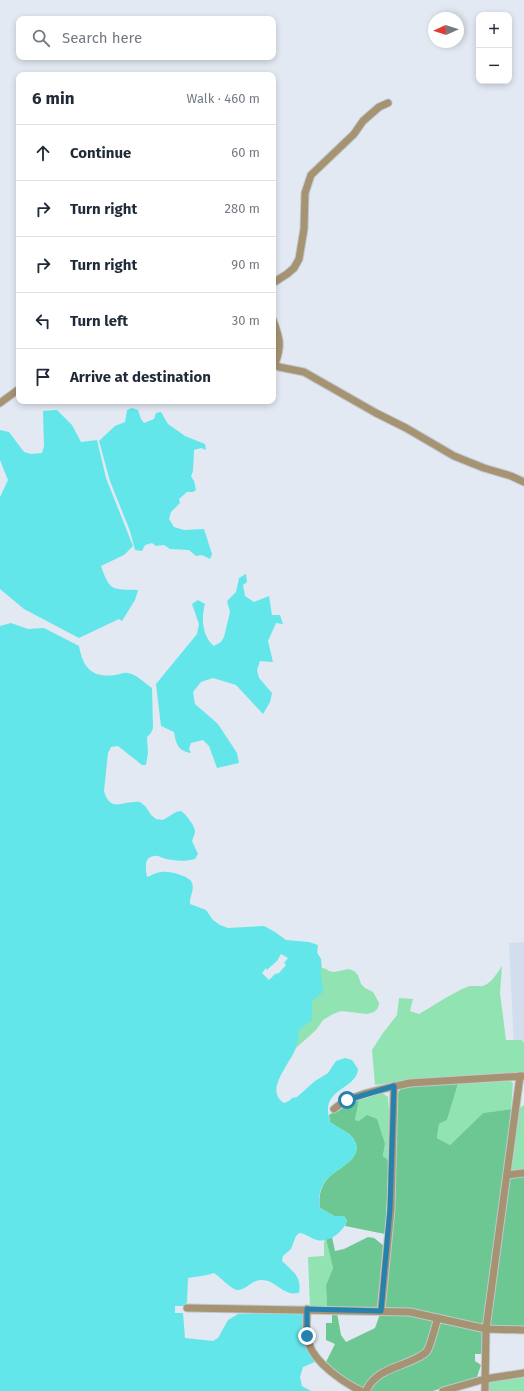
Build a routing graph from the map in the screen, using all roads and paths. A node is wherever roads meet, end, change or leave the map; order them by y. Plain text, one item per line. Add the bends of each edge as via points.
1 (388, 103) dead end
2 (276, 281) edge
3 (276, 331) edge
4 (276, 360) edge
5 (276, 365) edge
6 (16, 391) edge
7 (0, 403) edge
8 (524, 482) edge
9 (522, 1076) edge
10 (394, 1086) junction
11 (334, 1109) dead end
12 (524, 1173) edge
13 (507, 1174) junction
14 (187, 1308) dead end
15 (307, 1309) junction
16 (381, 1311) junction
17 (438, 1318) junction
18 (486, 1329) junction
19 (524, 1330) edge
20 (524, 1373) edge
21 (485, 1379) junction
22 (361, 1391) edge
23 (366, 1391) edge
24 (443, 1391) edge
25 (485, 1391) edge

1 - 2 street via 379,107 363,121 354,134 311,175 305,193 304,229 299,259 294,268
3 - 4 street via 280,345
5 - 8 street via 304,372 454,456
6 - 7 street
9 - 10 street
9 - 13 street
10 - 11 street via 347,1100
10 - 16 street via 390,1209
12 - 13 street
13 - 18 street
14 - 15 street
15 - 16 street
15 - 22 street via 307,1336 311,1350 340,1379
16 - 17 street via 410,1312
17 - 18 street
17 - 23 street via 428,1350 411,1362 380,1374 369,1384
18 - 19 street
18 - 21 street
20 - 21 street
21 - 24 street
21 - 25 street

